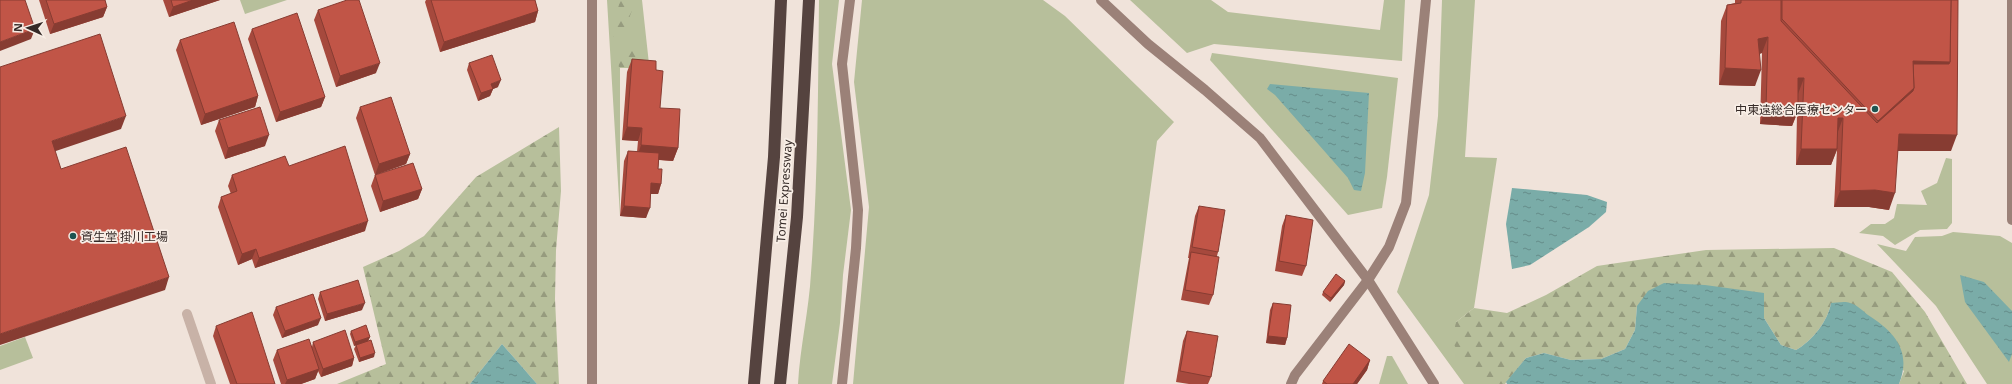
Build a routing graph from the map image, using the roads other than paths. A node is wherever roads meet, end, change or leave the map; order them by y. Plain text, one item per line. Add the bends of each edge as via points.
1 (592, 0) edge
2 (781, 0) edge
3 (809, 0) edge
4 (850, 0) edge
5 (1101, 0) edge
6 (1426, 0) edge
7 (2012, 0) edge
8 (2012, 220) edge
9 (1368, 280) junction
10 (187, 314) dead end
11 (211, 384) edge
12 (592, 384) edge
13 (754, 384) edge
14 (780, 384) edge
15 (842, 384) edge
16 (1291, 384) edge
17 (1434, 384) edge

1 - 12 street
2 - 13 highway, Tomei Expressway via 774,157
3 - 14 highway, Tomei Expressway via 797,217
4 - 15 street via 842,64 858,210
5 - 9 street via 1148,44 1260,138
6 - 9 street via 1406,203 1389,247
7 - 8 street
9 - 16 street via 1295,375
9 - 17 street
10 - 11 street

